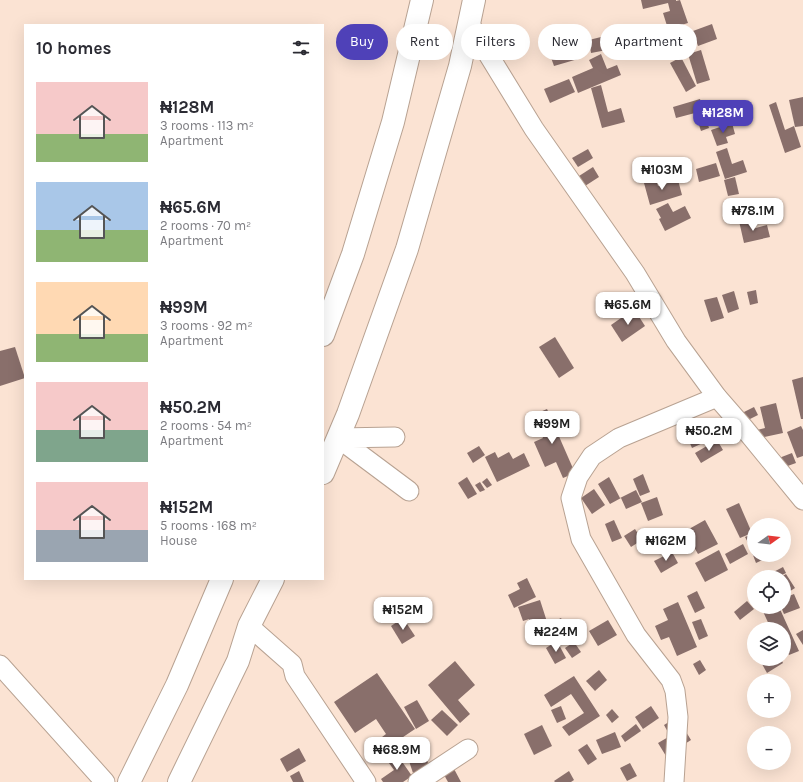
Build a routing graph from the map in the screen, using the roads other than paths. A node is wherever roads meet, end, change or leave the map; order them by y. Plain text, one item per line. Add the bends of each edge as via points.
1 (422, 0) edge
2 (474, 0) edge
3 (469, 23) junction
4 (324, 332) edge
5 (717, 397) junction
6 (395, 437) dead end
7 (338, 438) junction
8 (324, 472) edge
9 (410, 491) dead end
10 (803, 500) edge
11 (222, 580) edge
12 (272, 580) edge
13 (249, 626) junction
14 (0, 666) edge
15 (468, 749) dead end
16 (106, 782) edge
17 (129, 782) edge
18 (179, 782) edge
19 (366, 782) edge
20 (418, 782) edge
21 (674, 782) edge

1 - 4 street via 393,122 353,254
2 - 3 street
3 - 5 street via 534,129 635,273 676,341
3 - 7 street via 460,66 407,249
5 - 10 street
5 - 21 street via 620,438 592,456 578,477 571,498 581,539 636,635 671,680 675,691 678,717
6 - 7 street
7 - 8 street
7 - 9 street
11 - 17 street via 177,685
12 - 13 street
13 - 18 street via 238,661
13 - 19 street via 292,664 295,676
14 - 16 street
15 - 20 street

